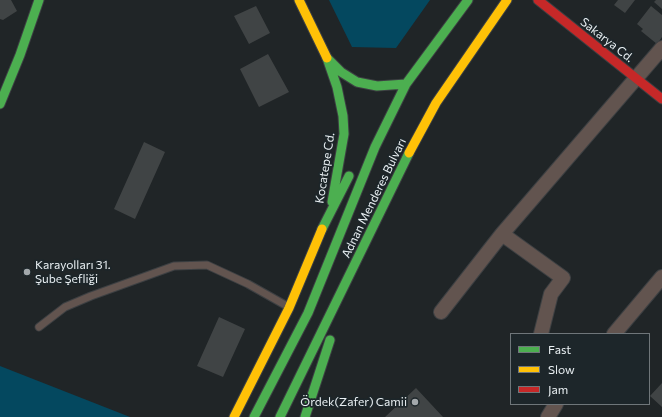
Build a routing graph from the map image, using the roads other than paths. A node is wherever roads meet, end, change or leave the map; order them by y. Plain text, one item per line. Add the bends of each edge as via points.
1 (39, 0) edge
2 (299, 0) edge
3 (468, 0) edge
4 (507, 0) edge
5 (538, 0) edge
6 (662, 48) edge
7 (327, 58) junction
8 (637, 79) junction
9 (406, 84) junction
10 (662, 99) edge
11 (0, 104) edge
12 (388, 121) junction
13 (368, 137) dead end
14 (355, 165) dead end
15 (330, 213) junction
16 (502, 234) junction
17 (354, 267) junction
18 (662, 277) edge
19 (289, 308) junction
20 (441, 312) dead end
21 (39, 327) dead end
22 (541, 333) edge
23 (615, 333) edge
24 (555, 405) edge
25 (234, 417) edge
26 (254, 417) edge
27 (280, 417) edge
28 (305, 417) edge
29 (548, 417) edge

1 - 11 main road
2 - 7 main road, Kocatepe Cd.
3 - 9 main road, Adnan Menderes Bulvarı
4 - 17 main road, Adnan Menderes Bulvarı via 436,103 379,212
5 - 8 main road, Sakarya Cd.
6 - 8 street
7 - 9 main road, Kocatepe Cd. via 341,72 357,82 377,86
7 - 15 main road, Kocatepe Cd. via 337,86 344,134
8 - 10 main road, Sakarya Cd.
8 - 16 street
9 - 12 main road, Adnan Menderes Bulvarı
12 - 13 main road
12 - 26 main road, Adnan Menderes Bulvarı via 372,154 308,313
14 - 15 main road
15 - 19 main road
16 - 20 street
16 - 22 street via 563,278 551,294
17 - 27 main road, Adnan Menderes Bulvarı
17 - 28 main road
18 - 23 street
19 - 21 lane via 248,284 207,265 174,266 65,307
19 - 25 main road
24 - 29 street

